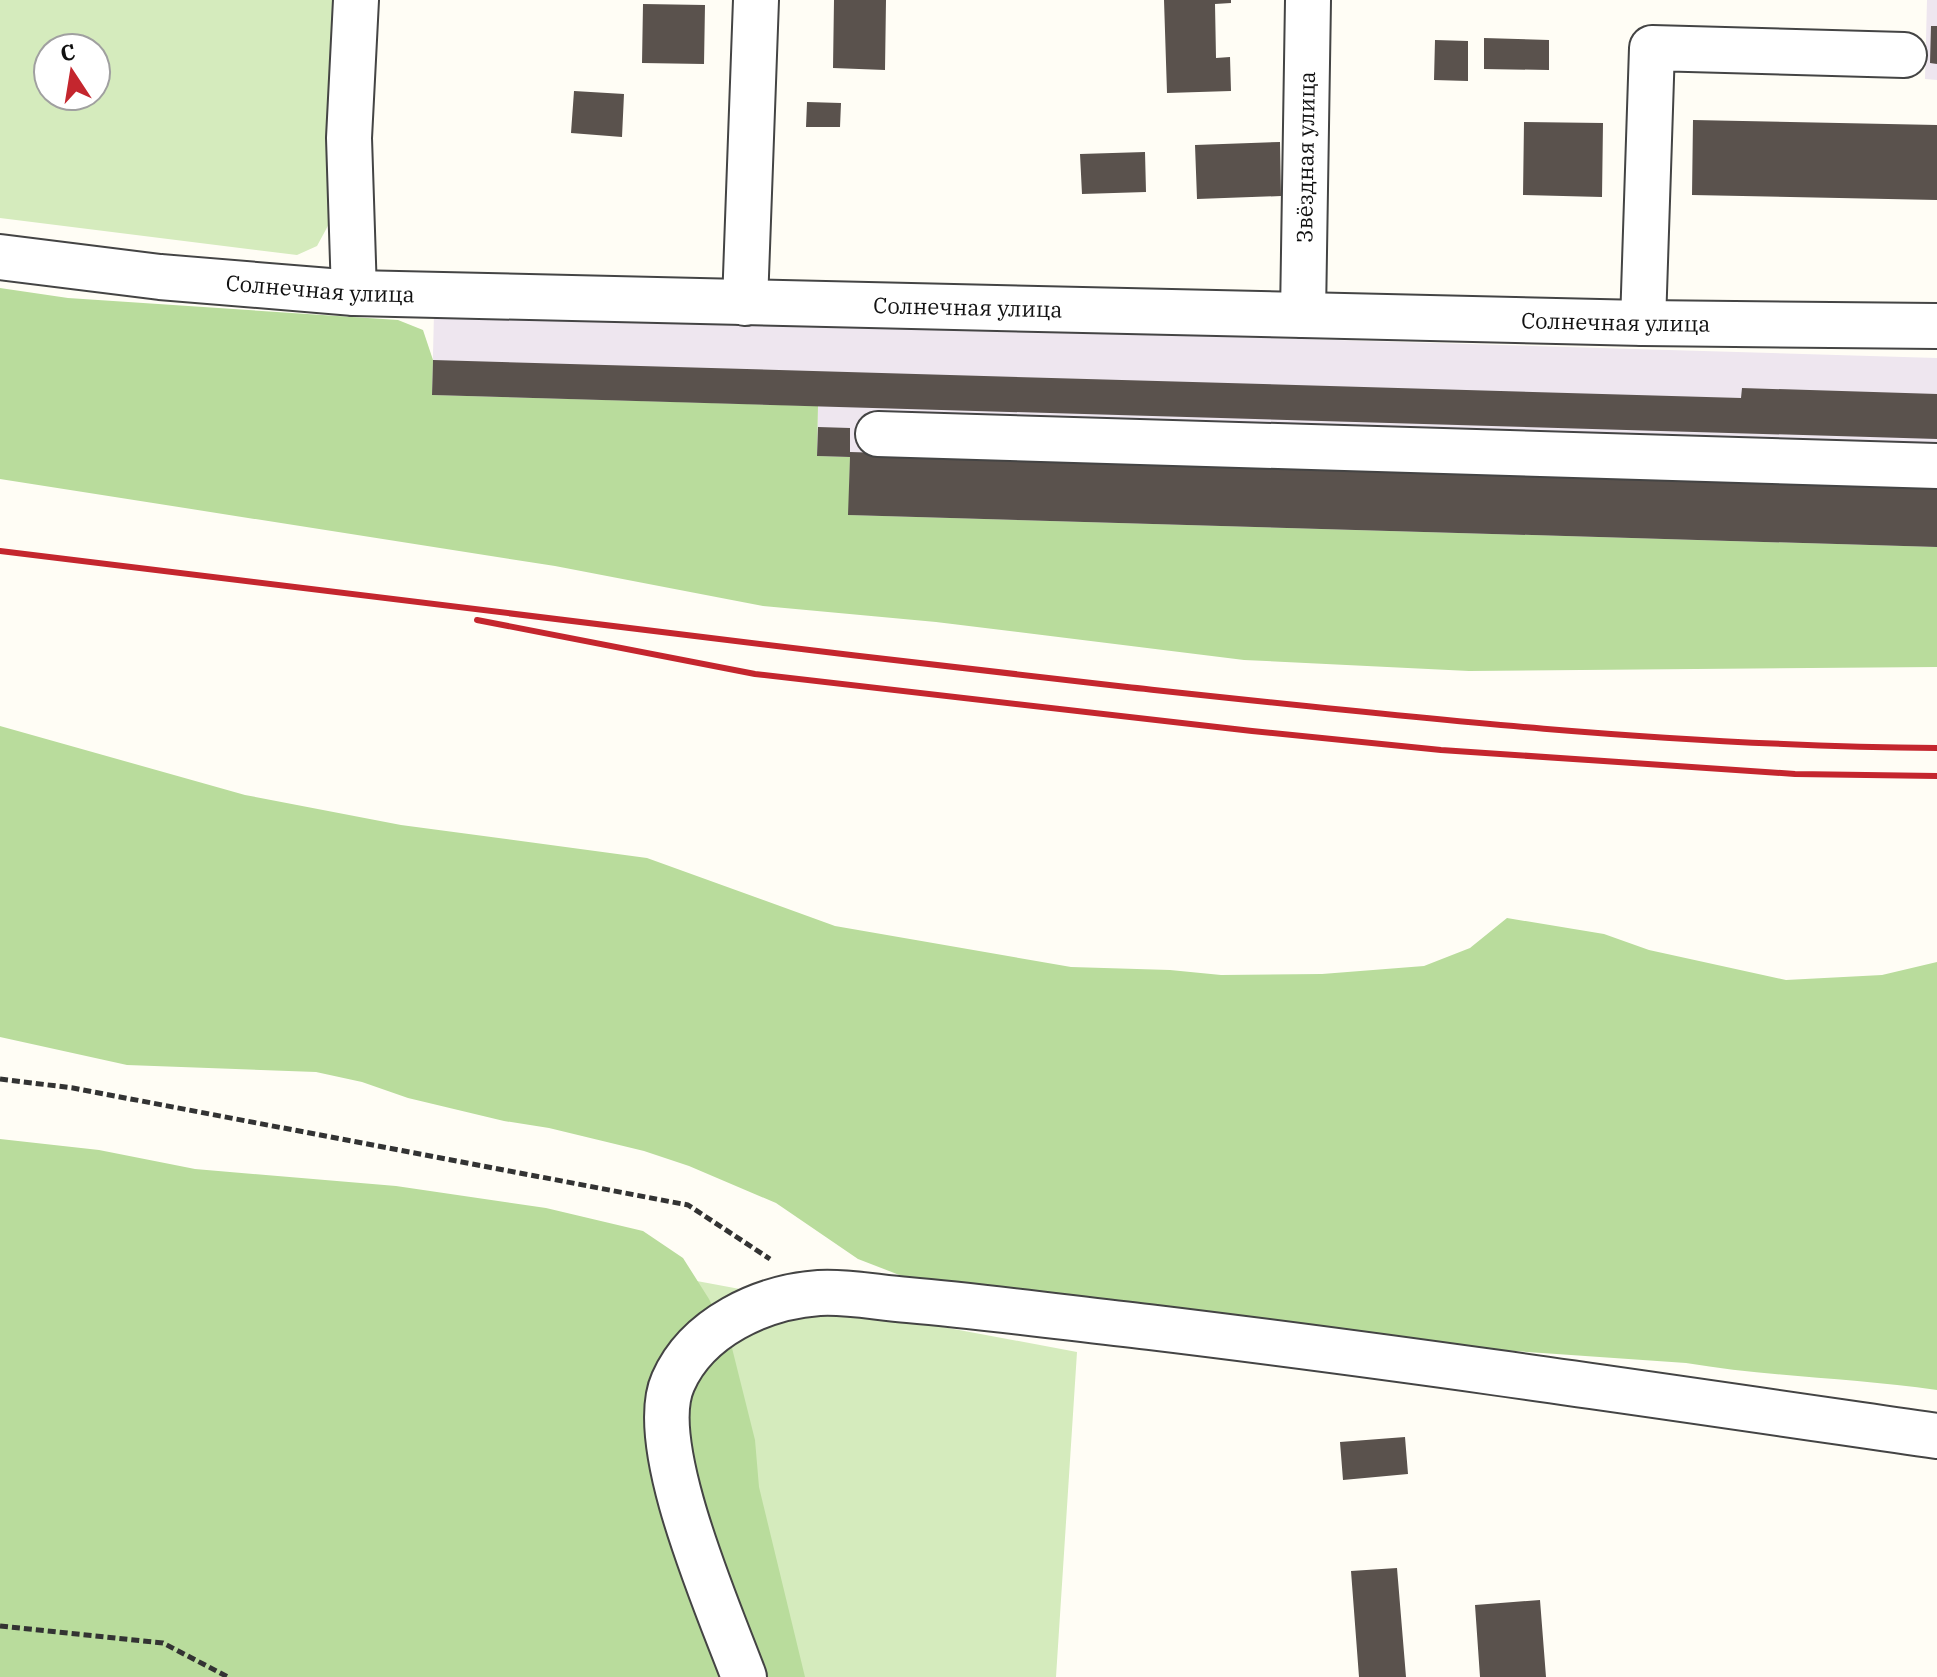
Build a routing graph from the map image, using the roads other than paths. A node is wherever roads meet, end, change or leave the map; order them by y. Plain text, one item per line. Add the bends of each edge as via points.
1 (356, 0) edge
2 (756, 0) edge
3 (1308, 0) edge
4 (1904, 55) dead end
5 (0, 257) edge
6 (354, 293) junction
7 (745, 303) junction
8 (1303, 315) junction
9 (1643, 323) junction
10 (1937, 326) edge
11 (878, 434) dead end
12 (1937, 466) edge
13 (1937, 1436) edge
14 (744, 1677) edge

1 - 6 street via 349,138
2 - 7 street
3 - 8 street, Звёздная улица
4 - 9 street via 1652,48
5 - 6 street, Солнечная улица
6 - 7 street, Солнечная улица
7 - 8 street, Солнечная улица
8 - 9 street, Солнечная улица
9 - 10 street, Солнечная улица
11 - 12 street
13 - 14 street via 1373,1354 962,1305 821,1293 791,1298 747,1311 718,1327 672,1383 666,1409 680,1501

